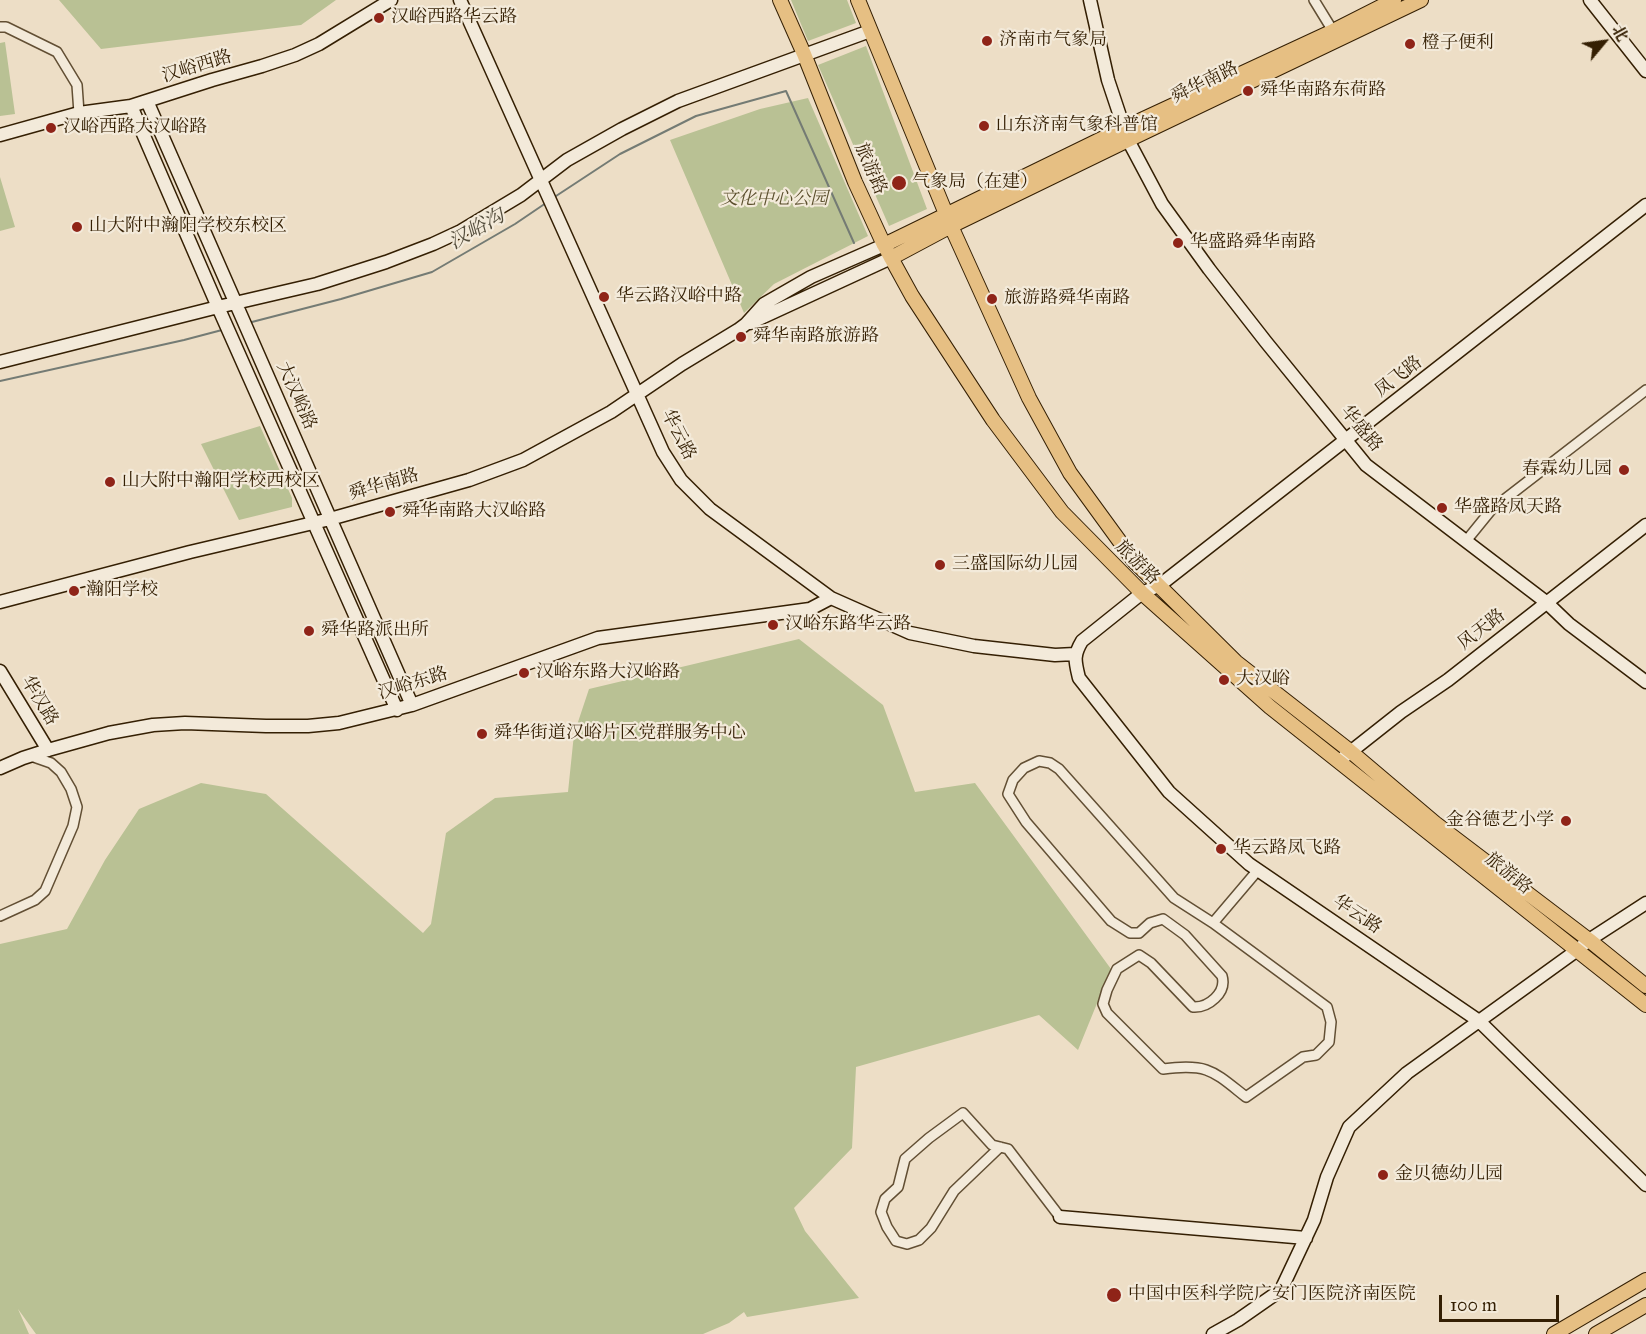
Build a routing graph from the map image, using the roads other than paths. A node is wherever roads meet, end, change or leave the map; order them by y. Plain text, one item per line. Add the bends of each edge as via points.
1 (391, 0) edge
2 (460, 0) edge
3 (780, 0) edge
4 (858, 0) edge
5 (1090, 0) edge
6 (1314, 0) edge
7 (1394, 0) edge
8 (1421, 0) edge
9 (1590, 0) edge
10 (0, 27) edge
11 (870, 31) junction
12 (1333, 31) junction
13 (804, 54) junction
14 (1646, 71) edge
15 (147, 101) junction
16 (131, 106) junction
17 (79, 113) junction
18 (1126, 134) junction
19 (0, 135) edge
20 (540, 180) junction
21 (1646, 205) edge
22 (949, 220) junction
23 (887, 251) junction
24 (236, 303) junction
25 (218, 307) junction
26 (0, 362) edge
27 (1646, 390) edge
28 (639, 395) junction
29 (1346, 440) junction
30 (330, 519) junction
31 (314, 522) junction
32 (1646, 525) edge
33 (1466, 541) junction
34 (1160, 585) junction
35 (1142, 593) junction
36 (831, 598) junction
37 (0, 602) edge
38 (1546, 602) junction
39 (1075, 654) junction
40 (0, 671) edge
41 (1646, 682) edge
42 (412, 705) junction
43 (397, 710) junction
44 (48, 750) junction
45 (1350, 751) junction
46 (31, 756) junction
47 (1339, 762) junction
48 (0, 768) edge
49 (1258, 870) junction
50 (1646, 903) edge
51 (0, 916) edge
52 (1213, 923) junction
53 (1589, 940) junction
54 (1576, 951) junction
55 (1646, 986) edge
56 (1646, 1005) edge
57 (1479, 1021) junction
58 (1000, 1147) junction
59 (1646, 1185) edge
60 (1060, 1217) joint
61 (1306, 1238) junction
62 (1646, 1280) edge
63 (1646, 1305) edge
64 (1227, 1331) edge
65 (1213, 1334) edge
66 (1554, 1334) edge
67 (1596, 1334) edge

1 - 15 street, 汉峪西路 via 295,55
2 - 20 street, 华云路
3 - 13 main road, 旅游路
4 - 11 main road, 旅游路
5 - 18 street, 华盛路 via 1108,80
6 - 12 street
7 - 12 main road, 舜华南路
8 - 18 main road, 舜华南路
9 - 14 street
10 - 17 street via 57,52 77,85
11 - 13 street
11 - 22 main road, 旅游路
12 - 18 main road, 舜华南路
13 - 20 street via 678,101 567,160
13 - 23 main road, 旅游路
15 - 16 street, 汉峪西路
15 - 24 street, 大汉峪路
16 - 17 street, 汉峪西路
16 - 25 street, 大汉峪路
17 - 19 street, 汉峪西路
18 - 22 main road, 舜华南路
18 - 29 street, 华盛路 via 1162,204
20 - 24 street via 489,215 433,244 317,284
20 - 28 street, 华云路
21 - 29 street, 凤飞路
22 - 23 main road, 舜华南路
22 - 34 main road, 旅游路 via 1029,398 1070,473 1134,561
23 - 28 street, 舜华南路 via 802,283 764,304 746,324
23 - 35 main road, 旅游路 via 993,420 1062,512
24 - 25 street
24 - 30 street, 大汉峪路
25 - 26 street
25 - 31 street, 大汉峪路
27 - 33 street via 1492,509
28 - 30 street, 舜华南路 via 523,460 469,480
28 - 36 street, 华云路 via 663,452 681,480 710,509
29 - 33 street, 华盛路 via 1366,465
29 - 34 street, 凤飞路
30 - 31 street, 舜华南路
30 - 42 street, 大汉峪路
31 - 37 street, 舜华南路
31 - 43 street, 大汉峪路
32 - 38 street, 风天路
33 - 38 street, 华盛路
34 - 35 street, 凤飞路
34 - 45 main road, 旅游路 via 1236,662
35 - 39 street via 1082,640
35 - 47 main road, 旅游路 via 1270,707
36 - 39 street, 华云路 via 910,633 974,646
36 - 42 street, 汉峪东路 via 810,609 598,638
38 - 41 street, 华盛路
38 - 45 street, 风天路
39 - 49 street, 华云路 via 1079,678 1169,792
40 - 44 street, 华汉路
42 - 43 street, 汉峪东路
43 - 44 street, 汉峪东路 via 308,726 153,725
44 - 46 street, 汉峪东路
45 - 47 street, 风天路
45 - 53 main road, 旅游路 via 1436,823
46 - 48 street, 汉峪东路
46 - 51 street via 51,763 61,772 78,807 45,891 35,900
47 - 54 main road, 旅游路
49 - 52 street
49 - 57 street, 华云路
50 - 53 street
52 - 52 street via 1174,898 1059,769 1039,761 1024,768 1013,780 1008,794 1026,822 1111,921 1130,933 1139,933 1163,919 1185,935 1222,976 1221,993 1201,1008 1193,1007 1151,963 1139,956 1117,969 1103,1004 1107,1013 1163,1069 1209,1070 1246,1097 1303,1057 1316,1055 1329,1042 1331,1022 1327,1006
53 - 54 street
53 - 55 main road, 旅游路
54 - 56 main road, 旅游路
54 - 57 street
57 - 59 street, 华云路
57 - 61 street via 1407,1073 1349,1127
58 - 58 street via 992,1145 963,1113 913,1150 904,1159 898,1187 885,1199 881,1212 896,1241 907,1244 919,1240 954,1191
58 - 60 street via 1008,1149
60 - 61 street
61 - 64 street via 1281,1290
62 - 66 main road
63 - 67 main road
64 - 65 street

